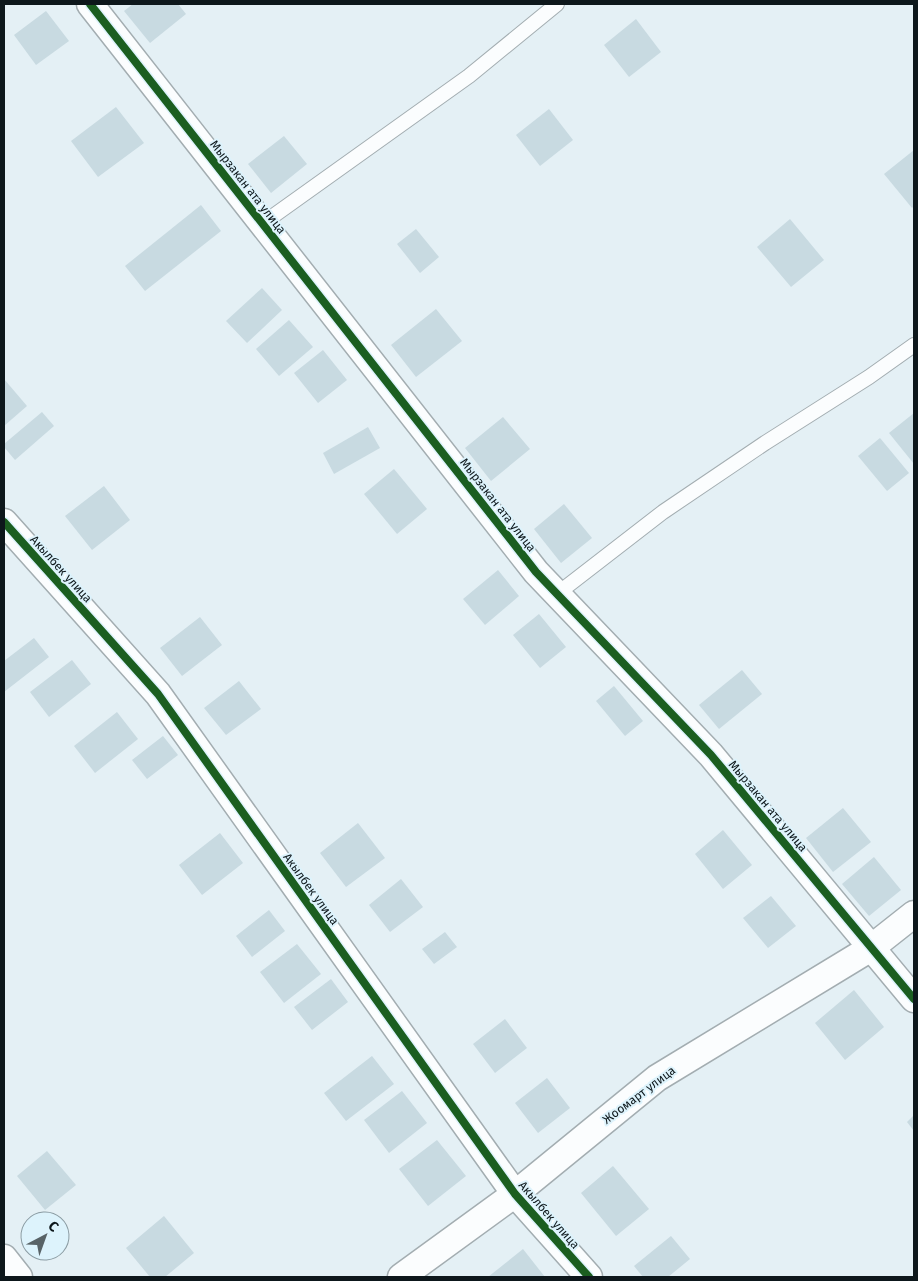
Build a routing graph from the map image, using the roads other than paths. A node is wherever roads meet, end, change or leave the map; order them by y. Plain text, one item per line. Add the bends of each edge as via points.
1 (90, 4) edge
2 (558, 4) edge
3 (262, 224) junction
4 (914, 345) edge
5 (4, 522) edge
6 (557, 594) junction
7 (914, 914) edge
8 (871, 948) junction
9 (914, 999) edge
10 (515, 1194) junction
11 (4, 1258) edge
12 (19, 1277) edge
13 (400, 1277) edge
14 (589, 1277) edge

1 - 3 street, Мырзакан ата улица
2 - 3 lane via 469,76
3 - 6 street, Мырзакан ата улица via 536,572
4 - 6 lane via 869,378 663,512
5 - 10 street, Акылбек улица via 158,694
6 - 8 street, Мырзакан ата улица via 711,755
7 - 8 street, Жоомарт улица
8 - 9 street, Мырзакан ата улица
8 - 10 street, Жоомарт улица via 657,1078
10 - 13 street, Жоомарт улица
10 - 14 street, Акылбек улица
11 - 12 street

